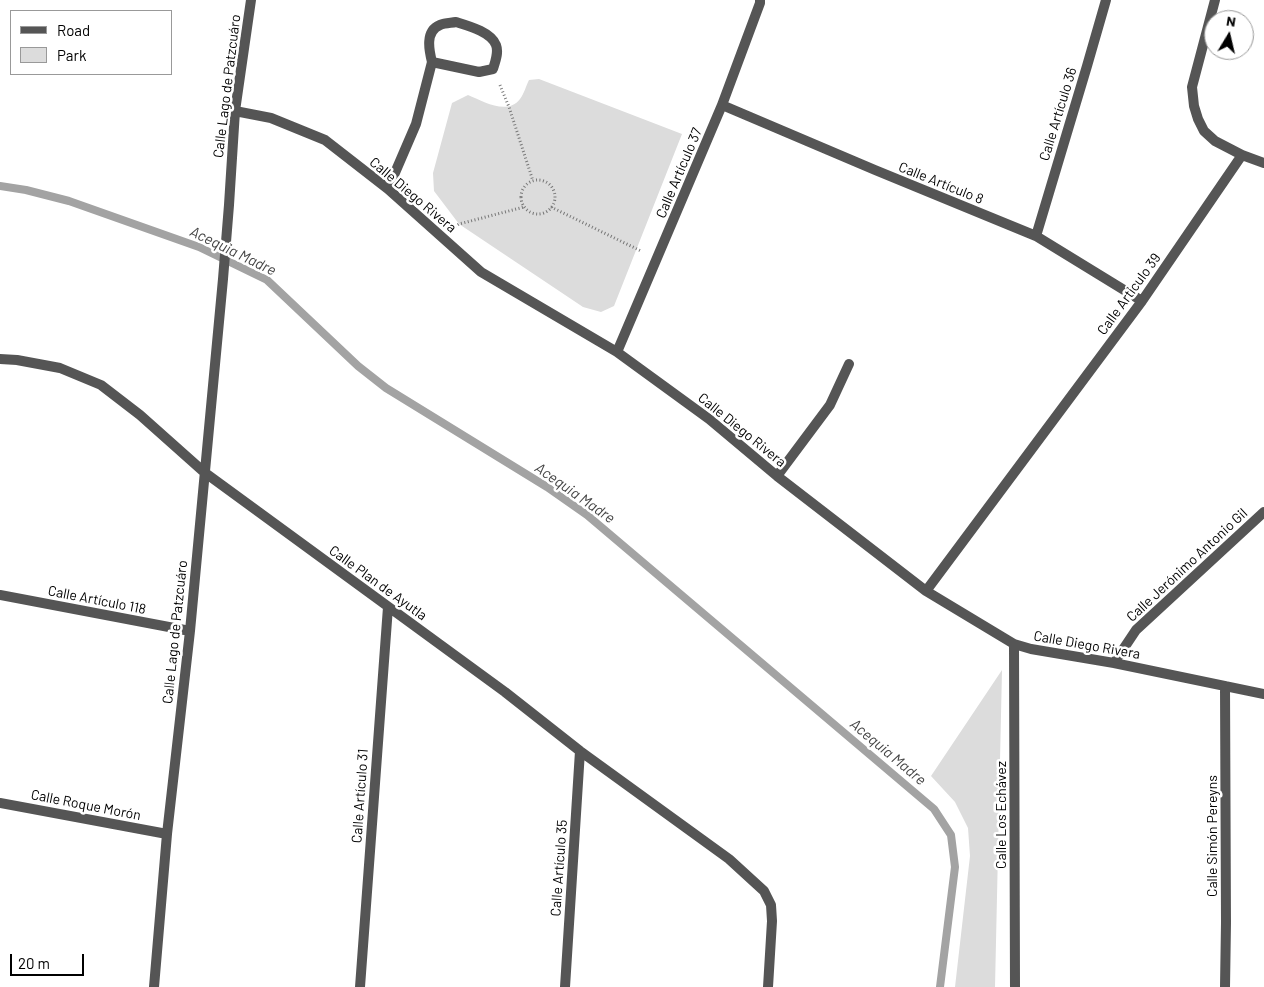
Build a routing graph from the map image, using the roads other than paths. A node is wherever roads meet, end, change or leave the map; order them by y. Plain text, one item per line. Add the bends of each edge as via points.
1 (251, 0) edge
2 (1106, 0) edge
3 (1215, 0) edge
4 (761, 1) edge
5 (432, 62) junction
6 (722, 105) junction
7 (235, 111) junction
8 (1242, 155) junction
9 (1264, 163) edge
10 (388, 189) junction
11 (1036, 236) junction
12 (1142, 301) junction
13 (617, 352) junction
14 (0, 359) edge
15 (849, 364) dead end
16 (204, 472) junction
17 (778, 476) junction
18 (1264, 512) edge
19 (926, 591) junction
20 (0, 596) edge
21 (388, 607) junction
22 (190, 631) junction
23 (1014, 644) junction
24 (1114, 663) junction
25 (1225, 686) junction
26 (1264, 694) edge
27 (580, 751) junction
28 (0, 802) edge
29 (167, 834) junction
30 (154, 987) edge
31 (360, 987) edge
32 (565, 987) edge
33 (768, 987) edge
34 (1015, 987) edge
35 (1225, 987) edge

1 - 7 street, Calle Lago de Patzcuáro
2 - 11 street, Calle Artículo 36
3 - 8 street via 1192,87 1194,106 1204,130 1215,141
4 - 6 street, Calle Artículo 37
5 - 5 street via 479,72 493,68 496,45 486,33 456,22 438,26 431,35 429,46
5 - 10 street via 416,124
6 - 11 street, Calle Artículo 8
6 - 13 street, Calle Artículo 37
7 - 10 street, Calle Diego Rivera via 271,118 325,140
7 - 16 street, Calle Lago de Patzcuáro
8 - 9 street
8 - 12 street, Calle Artículo 39
10 - 13 street, Calle Diego Rivera via 481,272
11 - 12 street, Calle Artículo 8
12 - 19 street, Calle Artículo 39
13 - 17 street, Calle Diego Rivera via 709,419
14 - 16 street, Calle Plan de Ayutla via 60,368 101,385
15 - 17 street via 830,405
16 - 21 street, Calle Plan de Ayutla
16 - 22 street, Calle Lago de Patzcuáro
17 - 19 street, Calle Diego Rivera
18 - 24 street, Calle Jerónimo Antonio Gil via 1136,630
19 - 23 street, Calle Diego Rivera
20 - 22 street, Calle Artículo 118
21 - 27 street, Calle Plan de Ayutla
21 - 31 street, Calle Artículo 31
22 - 29 street, Calle Lago de Patzcuáro
23 - 24 street, Calle Diego Rivera
23 - 34 street, Calle Los Echávez
24 - 25 street, Calle Diego Rivera
25 - 26 street, Calle Diego Rivera
25 - 35 street, Calle Simón Pereyns
27 - 32 street, Calle Artículo 35
27 - 33 street, Calle Plan de Ayutla via 729,859 764,891 771,905 772,921
28 - 29 street, Calle Roque Morón
29 - 30 street, Calle Lago de Patzcuáro

